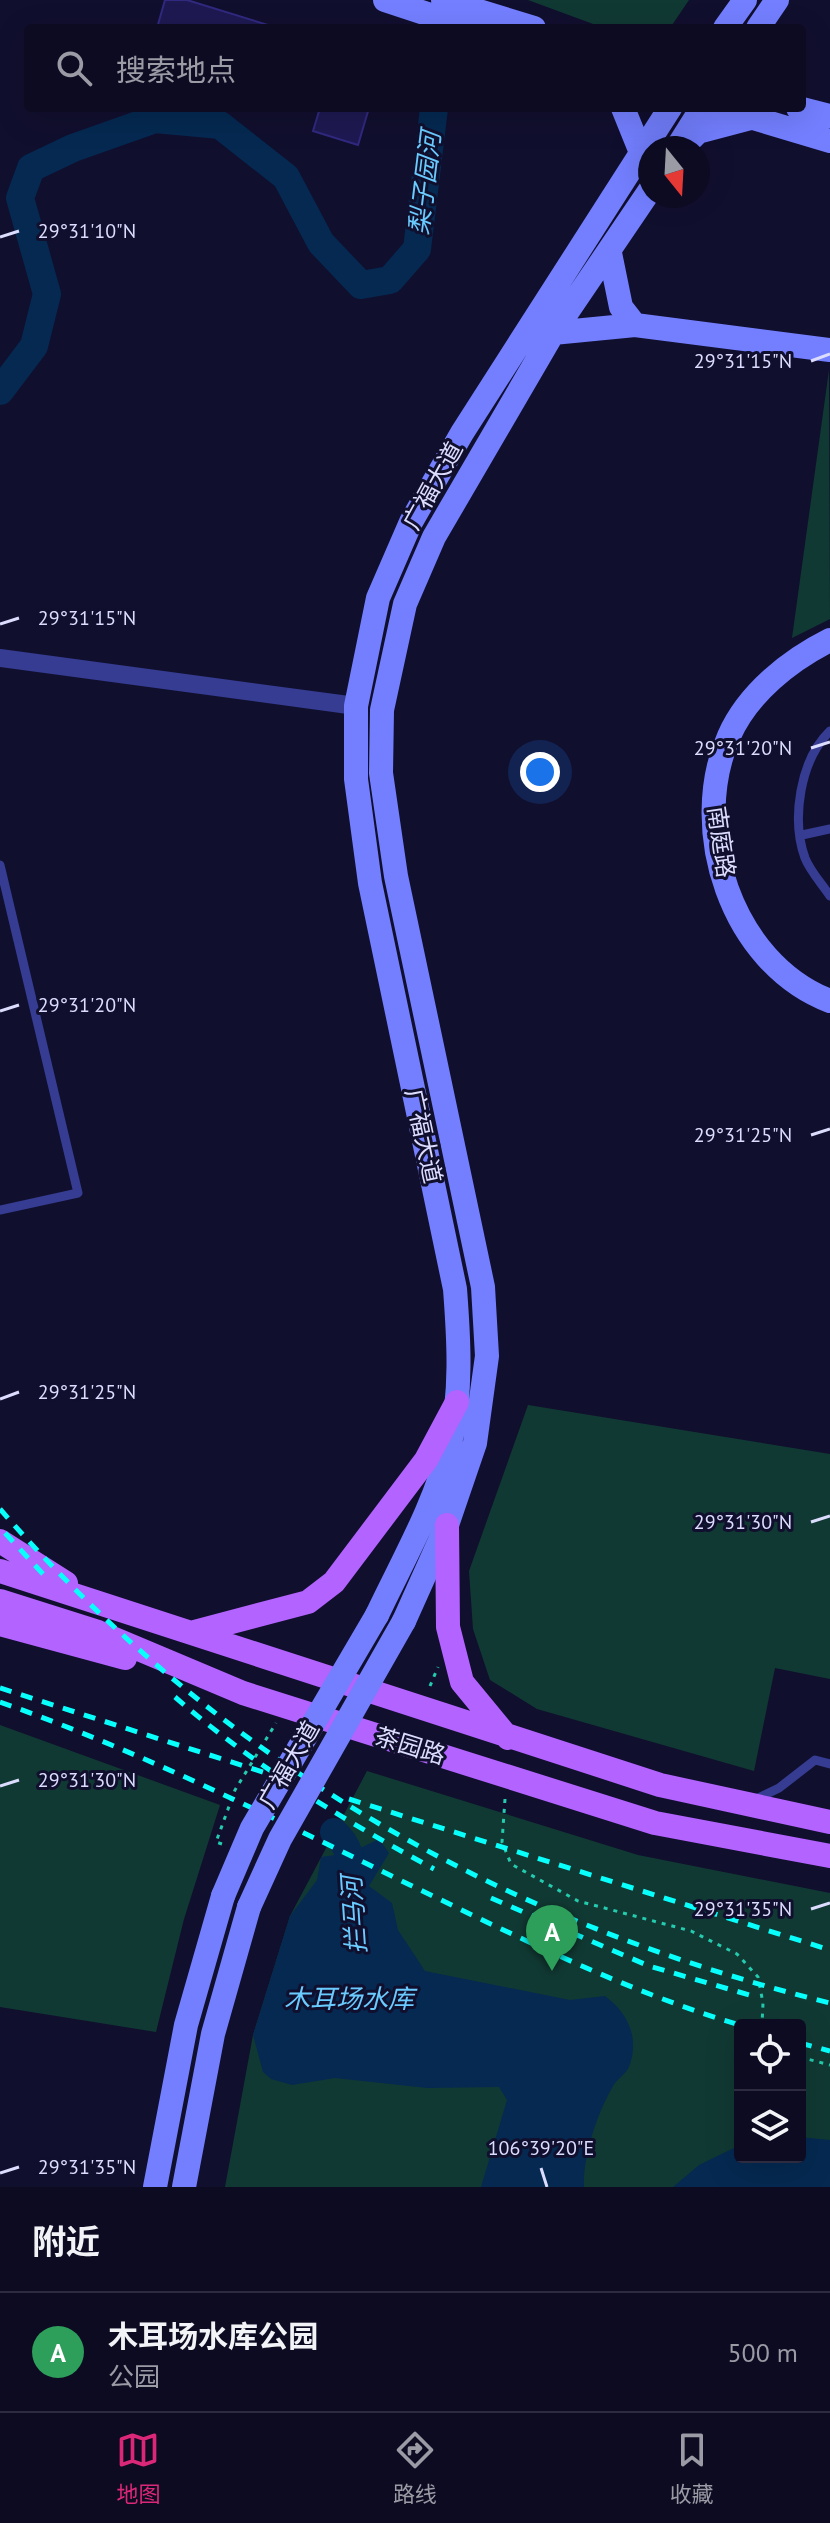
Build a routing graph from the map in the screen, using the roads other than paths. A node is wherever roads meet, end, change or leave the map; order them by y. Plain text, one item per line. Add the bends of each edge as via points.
1 (385, 0) edge
2 (443, 0) edge
3 (745, 0) edge
4 (458, 24) edge
5 (521, 24) edge
6 (728, 24) edge
7 (806, 110) edge
8 (625, 112) edge
9 (668, 112) edge
10 (700, 112) edge
11 (733, 112) edge
12 (830, 116) edge
13 (752, 118) junction
14 (653, 136) edge
15 (687, 136) edge
16 (694, 136) edge
17 (830, 141) edge
18 (638, 145) edge
19 (638, 161) edge
20 (639, 208) edge
21 (610, 253) junction
22 (635, 325) junction
23 (553, 333) junction
24 (830, 350) edge
25 (830, 640) edge
26 (0, 658) edge
27 (356, 706) junction
28 (830, 731) edge
29 (830, 829) edge
30 (802, 835) junction
31 (0, 865) edge
32 (830, 896) edge
33 (830, 1001) edge
34 (0, 1210) edge
35 (457, 1402) junction
36 (447, 1525) junction
37 (0, 1541) edge
38 (0, 1571) edge
39 (0, 1601) edge
40 (98, 1603) junction
41 (0, 1624) edge
42 (193, 1632) junction
43 (243, 1693) junction
44 (508, 1738) junction
45 (830, 1764) edge
46 (750, 1803) junction
47 (830, 1822) edge
48 (830, 1856) edge
49 (155, 2187) edge
50 (184, 2187) edge

1 - 4 main road
2 - 5 main road
3 - 6 main road
7 - 12 main road
8 - 18 main road
9 - 14 main road, 广福大道
10 - 15 main road
11 - 13 main road
13 - 16 main road
13 - 17 main road
19 - 27 main road, 广福大道 via 462,433 411,522 378,598
20 - 21 main road, 广福大道
21 - 22 main road via 621,307
21 - 23 main road, 广福大道
22 - 23 main road
22 - 24 main road
23 - 36 main road, 广福大道 via 434,537 405,604 382,710 381,773 396,876 483,1287 487,1356 475,1443
25 - 33 main road, 南庭路 via 799,656 756,695 730,734 715,780 713,824 722,877 744,926 778,968
26 - 27 street
27 - 35 main road, 广福大道 via 356,779 370,883 455,1289
28 - 30 lane via 802,783
29 - 30 lane
30 - 32 lane via 805,858
31 - 34 lane via 78,1193
35 - 42 main road via 426,1460 334,1582 308,1602
35 - 49 main road, 广福大道, bridge via 450,1445 377,1615 252,1828 223,1896 186,2025
36 - 44 main road via 448,1627 462,1682
36 - 50 main road, 广福大道, bridge via 404,1621 280,1839 249,1907 213,2034
37 - 40 main road
38 - 40 main road, 茶园路
39 - 43 main road, 茶园路 via 98,1632
40 - 42 main road, 茶园路
41 - 43 main road
42 - 44 main road, 茶园路
43 - 48 main road, 茶园路 via 655,1823
44 - 46 main road, 茶园路 via 660,1785
45 - 46 lane via 815,1760
46 - 47 main road, 茶园路

